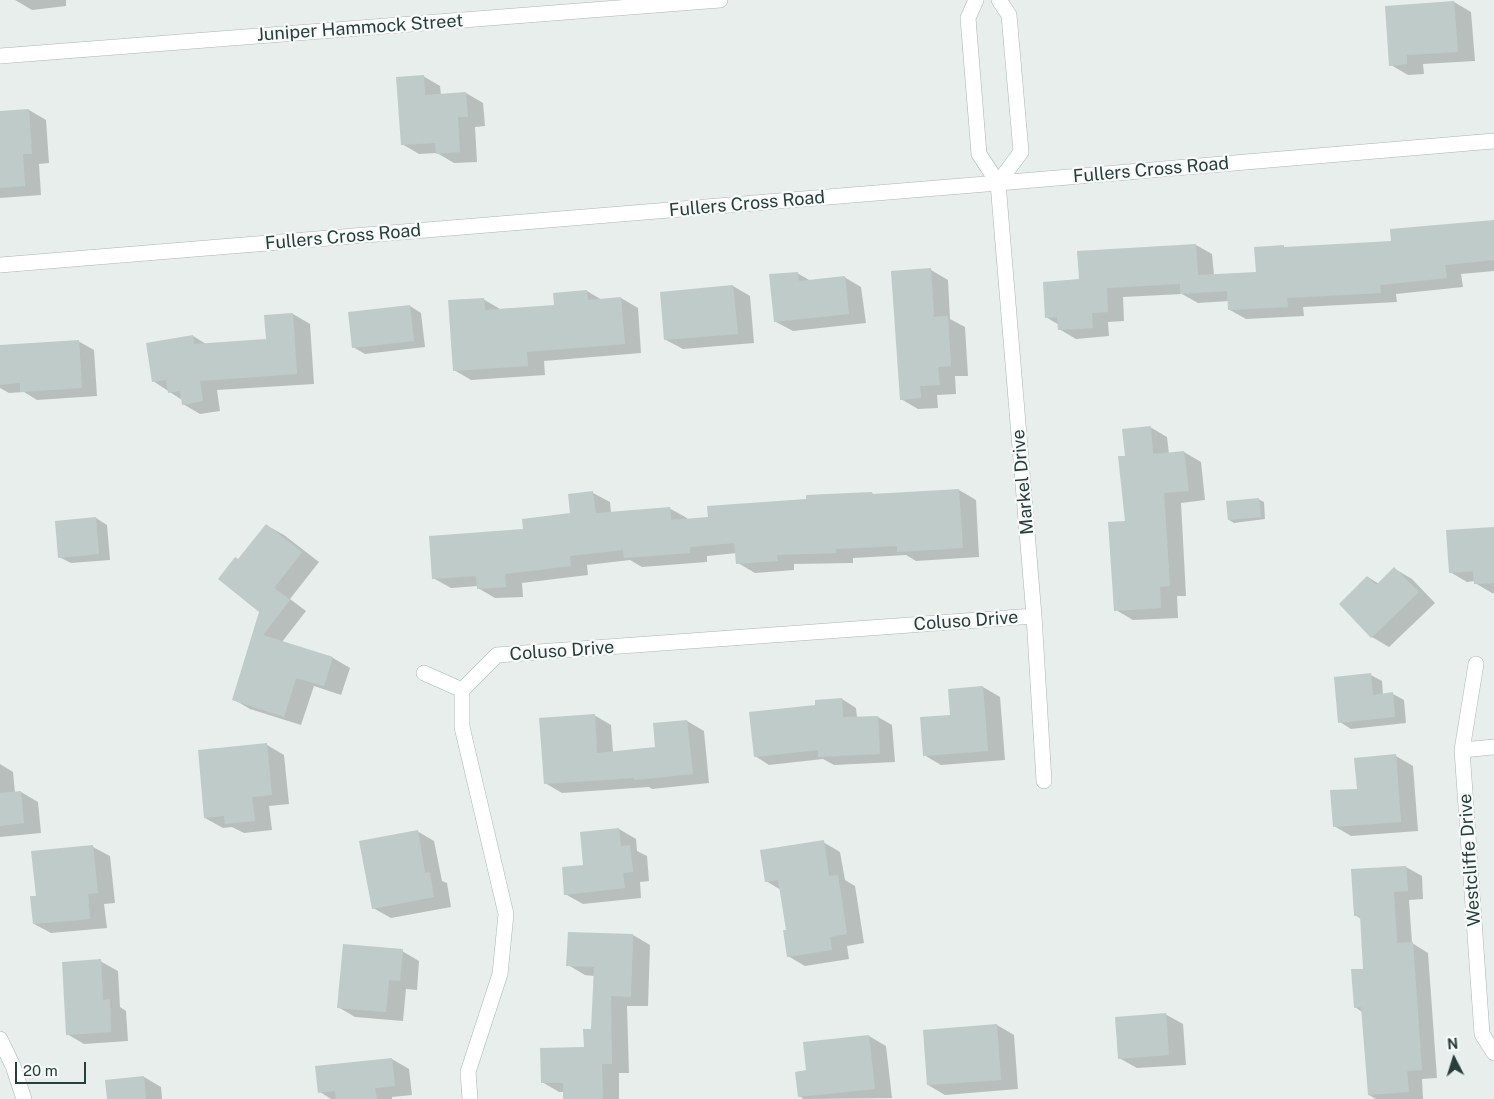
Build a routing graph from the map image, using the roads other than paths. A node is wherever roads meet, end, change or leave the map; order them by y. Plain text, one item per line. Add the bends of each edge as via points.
1 (720, 0) edge
2 (976, 0) edge
3 (999, 0) edge
4 (551, 7) edge
5 (0, 56) edge
6 (1494, 141) edge
7 (998, 184) junction
8 (0, 265) edge
9 (1034, 616) junction
10 (1476, 664) dead end
11 (424, 673) dead end
12 (462, 690) junction
13 (1494, 747) edge
14 (1462, 750) junction
15 (1044, 781) dead end
16 (0, 1040) edge
17 (1494, 1053) edge
18 (24, 1099) edge
19 (470, 1099) edge

1 - 4 street, Juniper Hammock Street
2 - 7 street via 968,18 979,154
3 - 7 street via 1009,15 1021,152
4 - 5 street, Juniper Hammock Street
6 - 7 street, Fullers Cross Road
7 - 8 street, Fullers Cross Road
7 - 9 street, Markel Drive
9 - 12 street, Coluso Drive via 497,655
9 - 15 street, Markel Drive
10 - 14 street, Westcliffe Drive
11 - 12 street
12 - 19 street via 462,727 506,914 500,974 468,1072
13 - 14 street
14 - 17 street, Westcliffe Drive via 1482,1034
16 - 18 street

